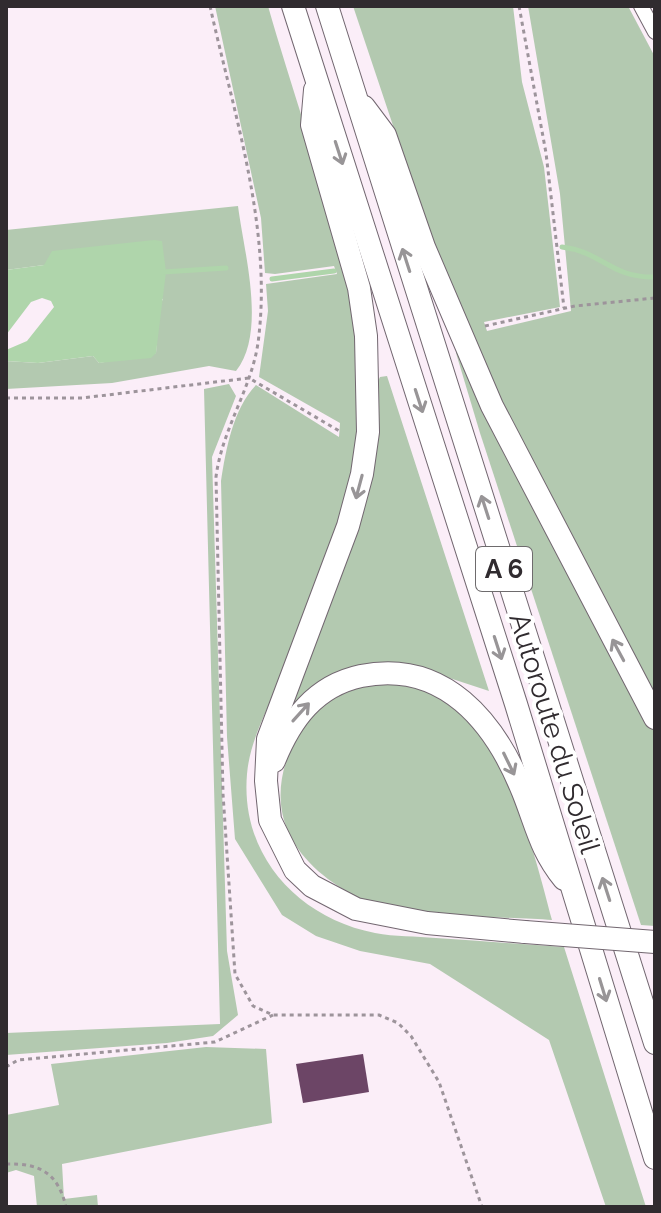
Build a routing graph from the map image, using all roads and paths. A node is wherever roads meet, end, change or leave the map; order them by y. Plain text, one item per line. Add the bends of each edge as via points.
1 (210, 6) edge
2 (293, 6) edge
3 (327, 6) edge
4 (519, 6) edge
5 (641, 6) edge
6 (655, 32) edge
7 (316, 79) junction
8 (354, 95) junction
9 (655, 298) edge
10 (564, 308) junction
11 (485, 326) dead end
12 (249, 378) junction
13 (6, 398) edge
14 (341, 432) dead end
15 (655, 718) edge
16 (266, 781) junction
17 (572, 889) junction
18 (655, 942) edge
19 (273, 1015) dead end
20 (655, 1043) edge
21 (6, 1067) edge
22 (655, 1158) edge
23 (6, 1164) edge
24 (66, 1207) edge

1 - 12 path via 255,211 263,303
2 - 7 highway, Autoroute du Soleil / A 6
3 - 8 highway, Autoroute du Soleil / A 6
4 - 10 path via 546,153
5 - 6 street
7 -> 16 highway via 312,125 359,288 368,432 348,526 271,729
7 -> 17 highway, Autoroute du Soleil / A 6
15 -> 8 highway via 492,406 424,247 385,135
20 -> 8 highway, Autoroute du Soleil / A 6
9 - 10 path
10 - 11 path
12 - 13 path via 82,398
12 - 14 path
16 -> 17 highway via 291,723 336,683 376,673 422,678 459,695 476,710 522,791 545,854
16 - 18 highway, bridge via 270,820 284,854 312,886 334,900 388,917
17 -> 22 highway, Autoroute du Soleil / A 6
19 - 21 path via 215,1042 18,1060
23 - 24 path via 45,1170 61,1187

